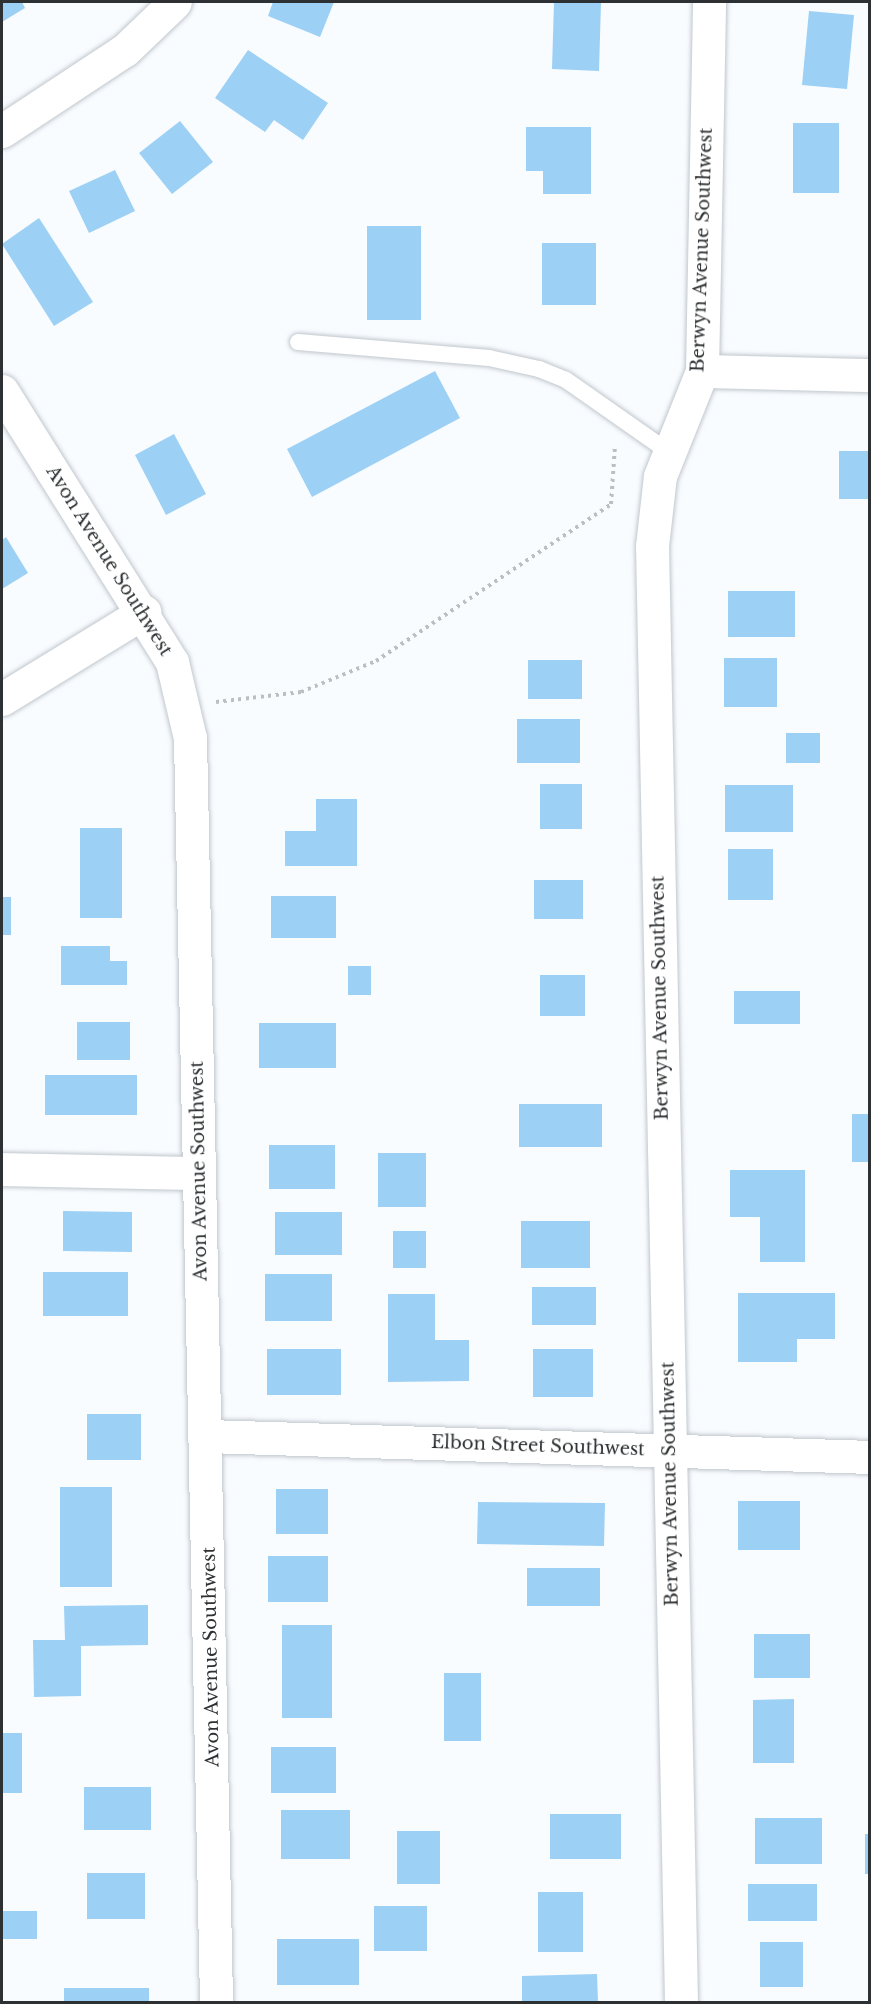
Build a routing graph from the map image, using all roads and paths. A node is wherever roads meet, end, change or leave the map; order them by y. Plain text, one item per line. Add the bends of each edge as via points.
1 (175, 2) edge
2 (709, 2) edge
3 (2, 131) edge
4 (298, 342) dead end
5 (702, 371) junction
6 (870, 375) edge
7 (2, 391) edge
8 (620, 421) junction
9 (669, 452) junction
10 (144, 612) junction
11 (2, 699) edge
12 (218, 702) dead end
13 (2, 1169) edge
14 (198, 1173) junction
15 (207, 1436) junction
16 (669, 1450) junction
17 (870, 1457) edge
18 (216, 2002) edge
19 (681, 2002) edge

1 - 3 street via 125,50
2 - 5 street, Berwyn Avenue Southwest
4 - 8 lane via 489,358 539,369 566,380
5 - 6 street
5 - 9 street, Berwyn Avenue Southwest
7 - 10 street, Avon Avenue Southwest
8 - 9 lane
8 - 12 path via 611,504 376,661 333,683
9 - 16 street, Berwyn Avenue Southwest via 660,476 652,546
10 - 11 street
10 - 14 street, Avon Avenue Southwest via 172,662 190,738
13 - 14 street
14 - 15 street, Avon Avenue Southwest
15 - 16 street, Elbon Street Southwest
15 - 18 street, Avon Avenue Southwest
16 - 17 street, Elbon Street Southwest
16 - 19 street, Berwyn Avenue Southwest

